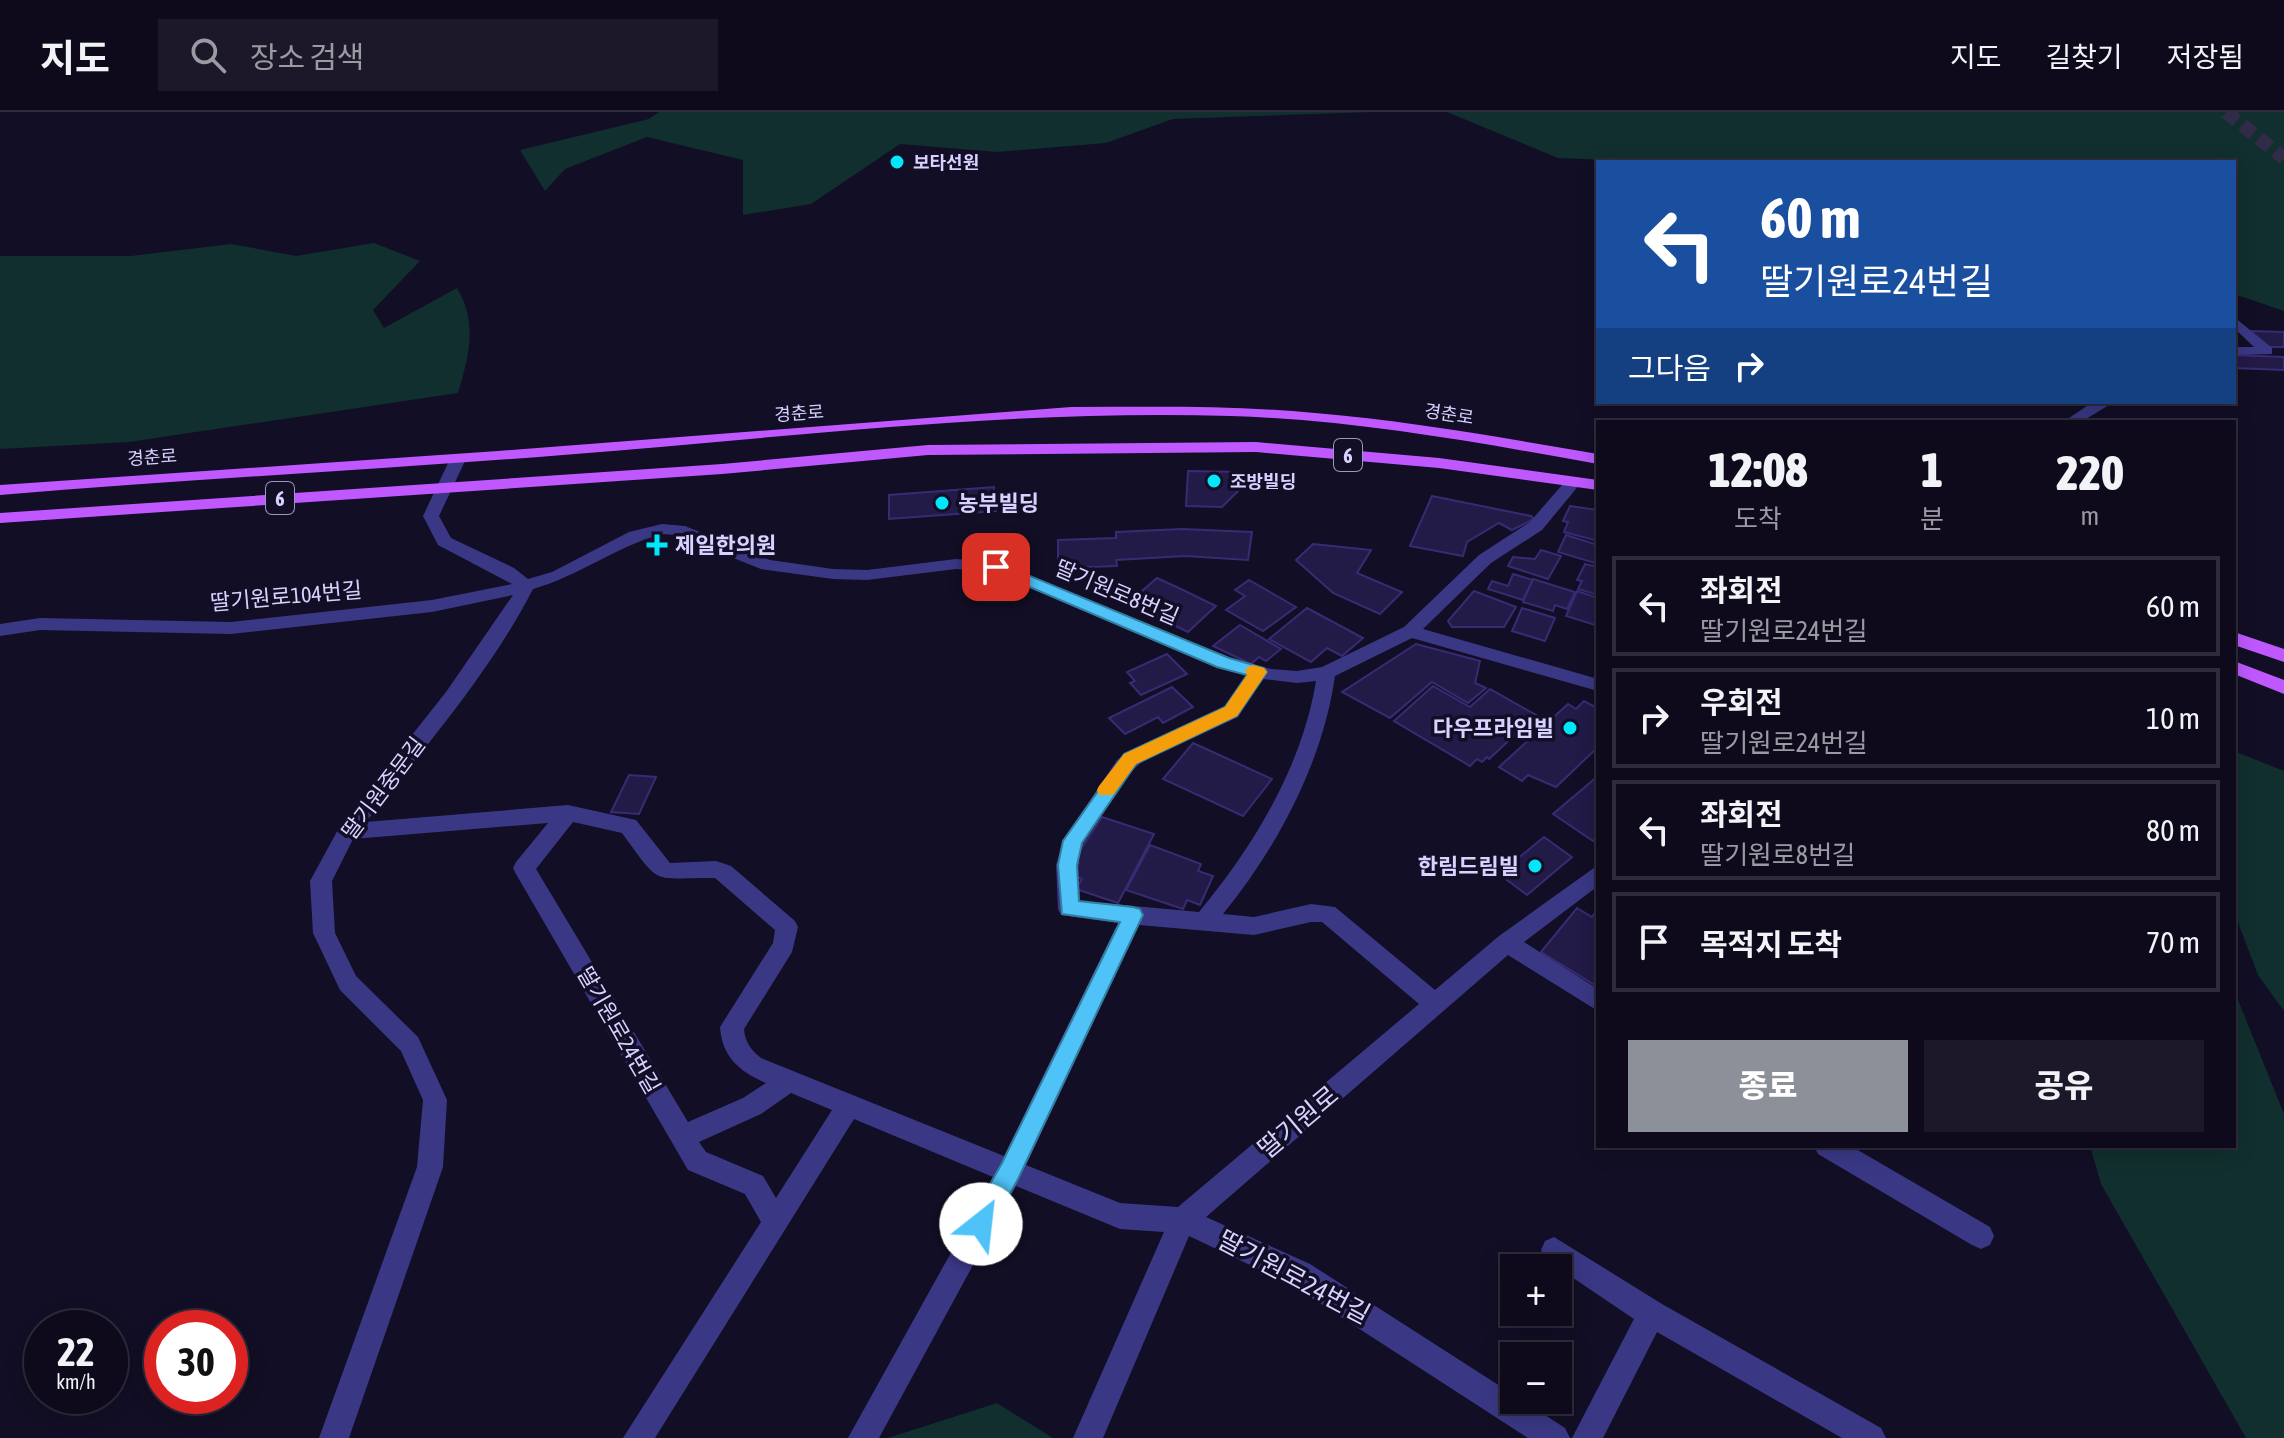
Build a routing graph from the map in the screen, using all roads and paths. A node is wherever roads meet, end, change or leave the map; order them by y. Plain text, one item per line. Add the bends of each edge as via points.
1 (2236, 323) edge
2 (2236, 351) edge
3 (2104, 404) edge
4 (2074, 420) edge
5 (458, 459) junction
6 (1596, 459) edge
7 (1574, 481) junction
8 (1596, 485) edge
9 (446, 487) junction
10 (0, 490) edge
11 (0, 518) edge
12 (526, 586) junction
13 (0, 630) edge
14 (1410, 631) junction
15 (2236, 639) edge
16 (2284, 656) edge
17 (2236, 668) edge
18 (1258, 672) junction
19 (1326, 673) junction
20 (1596, 684) edge
21 (2284, 687) edge
22 (568, 813) junction
23 (347, 832) junction
24 (1596, 876) edge
25 (1133, 915) junction
26 (1204, 922) junction
27 (1507, 943) junction
28 (1596, 1000) edge
29 (1436, 1005) junction
30 (788, 1082) junction
31 (848, 1106) junction
32 (682, 1137) junction
33 (1830, 1148) edge
34 (1010, 1171) junction
35 (1183, 1220) junction
36 (776, 1223) junction
37 (1981, 1236) dead end
38 (1554, 1250) dead end
39 (1652, 1314) junction
40 (334, 1438) edge
41 (638, 1438) edge
42 (863, 1438) edge
43 (1088, 1438) edge
44 (1555, 1438) edge
45 (1587, 1438) edge
46 (1871, 1438) edge

1 - 2 street via 2267,351
3 - 4 street
5 - 6 main road, 경춘로 via 1071,411 1142,410 1314,417
5 - 9 street
5 - 10 main road, 경춘로
7 - 8 main road, 6
7 - 9 main road, 6 via 1256,447 928,450
7 - 14 street, 딸기원로8번길 via 1536,526 1485,559
9 - 11 main road, 6
9 - 12 street via 431,516 444,541
12 - 13 street, 딸기원로104번길 via 432,606 231,628 40,624
12 - 18 street, 딸기원로8번길 via 575,570 635,536 662,529 679,530 767,565 833,574 984,565 1223,663
12 - 23 street, 딸기원중문길 via 453,697
14 - 19 street, 딸기원로8번길
14 - 20 street
15 - 16 main road
17 - 21 main road
18 - 19 street, 딸기원로8번길 via 1297,677
18 - 25 street via 1231,712 1130,759 1073,841 1067,865 1069,909
19 - 26 street via 1325,696 1280,805 1242,873
22 - 23 street, 딸기원로24번길
22 - 30 street, 딸기원로24번길 via 629,826 655,865 668,872 723,872 787,927 784,945 736,1017 732,1038 752,1066
22 - 32 street, 딸기원로24번길 via 524,868
23 - 40 street, 딸기원중문길 via 321,881 324,933 348,983 410,1044 435,1100 430,1167
24 - 27 street, 딸기원로
25 - 26 street
25 - 34 street
26 - 29 street via 1254,926 1327,913
27 - 28 street
27 - 29 street, 딸기원로
29 - 35 street, 딸기원로
30 - 31 street, 딸기원로24번길
30 - 32 street via 752,1106
31 - 34 street, 딸기원로24번길
31 - 36 street
32 - 36 street, 딸기원로24번길 via 697,1161 754,1185
33 - 37 street
34 - 35 street, 딸기원로24번길 via 1120,1216
34 - 42 street
35 - 43 street, 딸기원로
35 - 44 street, 딸기원로24번길 via 1300,1274
36 - 41 street
38 - 39 street
39 - 45 street
39 - 46 street

